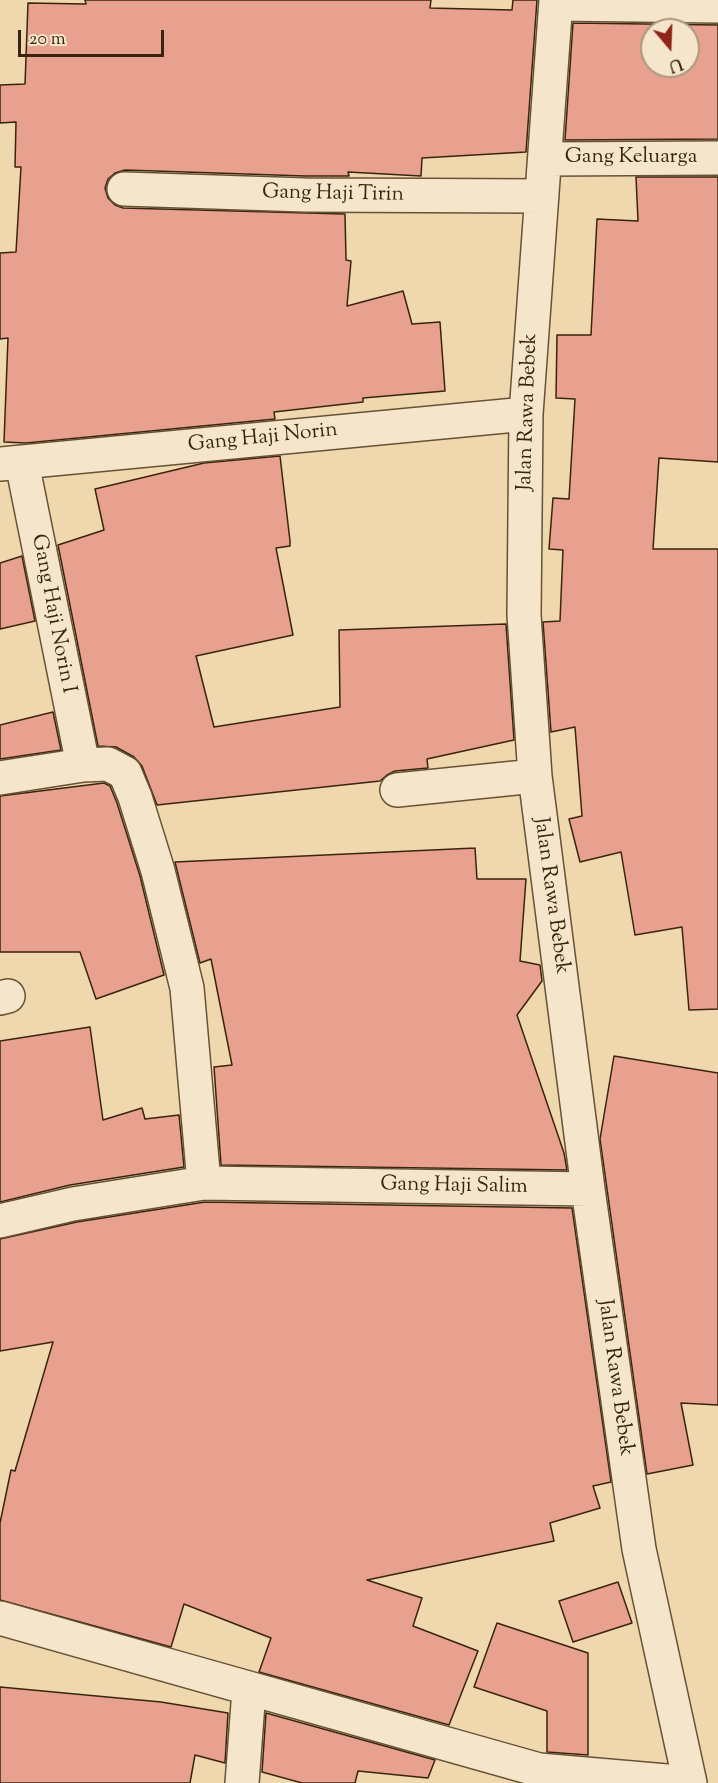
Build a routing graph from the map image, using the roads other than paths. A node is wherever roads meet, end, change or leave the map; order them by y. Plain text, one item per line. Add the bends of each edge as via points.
1 (556, 2) edge
2 (718, 6) edge
3 (718, 158) edge
4 (545, 159) junction
5 (124, 189) dead end
6 (542, 196) junction
7 (526, 414) junction
8 (11, 464) edge
9 (82, 765) junction
10 (535, 776) junction
11 (0, 778) edge
12 (397, 790) dead end
13 (204, 1184) junction
14 (588, 1188) junction
15 (0, 1221) edge
16 (2, 1627) edge
17 (249, 1690) junction
18 (242, 1783) edge
19 (690, 1783) edge

1 - 2 street
1 - 4 street, Jalan Rawa Bebek
3 - 4 street, Gang Keluarga
4 - 6 street, Jalan Rawa Bebek
5 - 6 street, Gang Haji Tirin
6 - 7 street, Jalan Rawa Bebek
7 - 8 street, Gang Haji Norin
7 - 10 street, Jalan Rawa Bebek via 524,615
8 - 9 street, Gang Haji Norin I
9 - 11 street
9 - 13 street via 108,764 124,773 158,871 187,988
10 - 12 street
10 - 14 street, Jalan Rawa Bebek
13 - 14 street, Gang Haji Salim
13 - 15 street, Gang Haji Salim via 73,1204
14 - 19 street, Jalan Rawa Bebek via 639,1549
16 - 17 street
17 - 18 street
17 - 19 street via 539,1770

